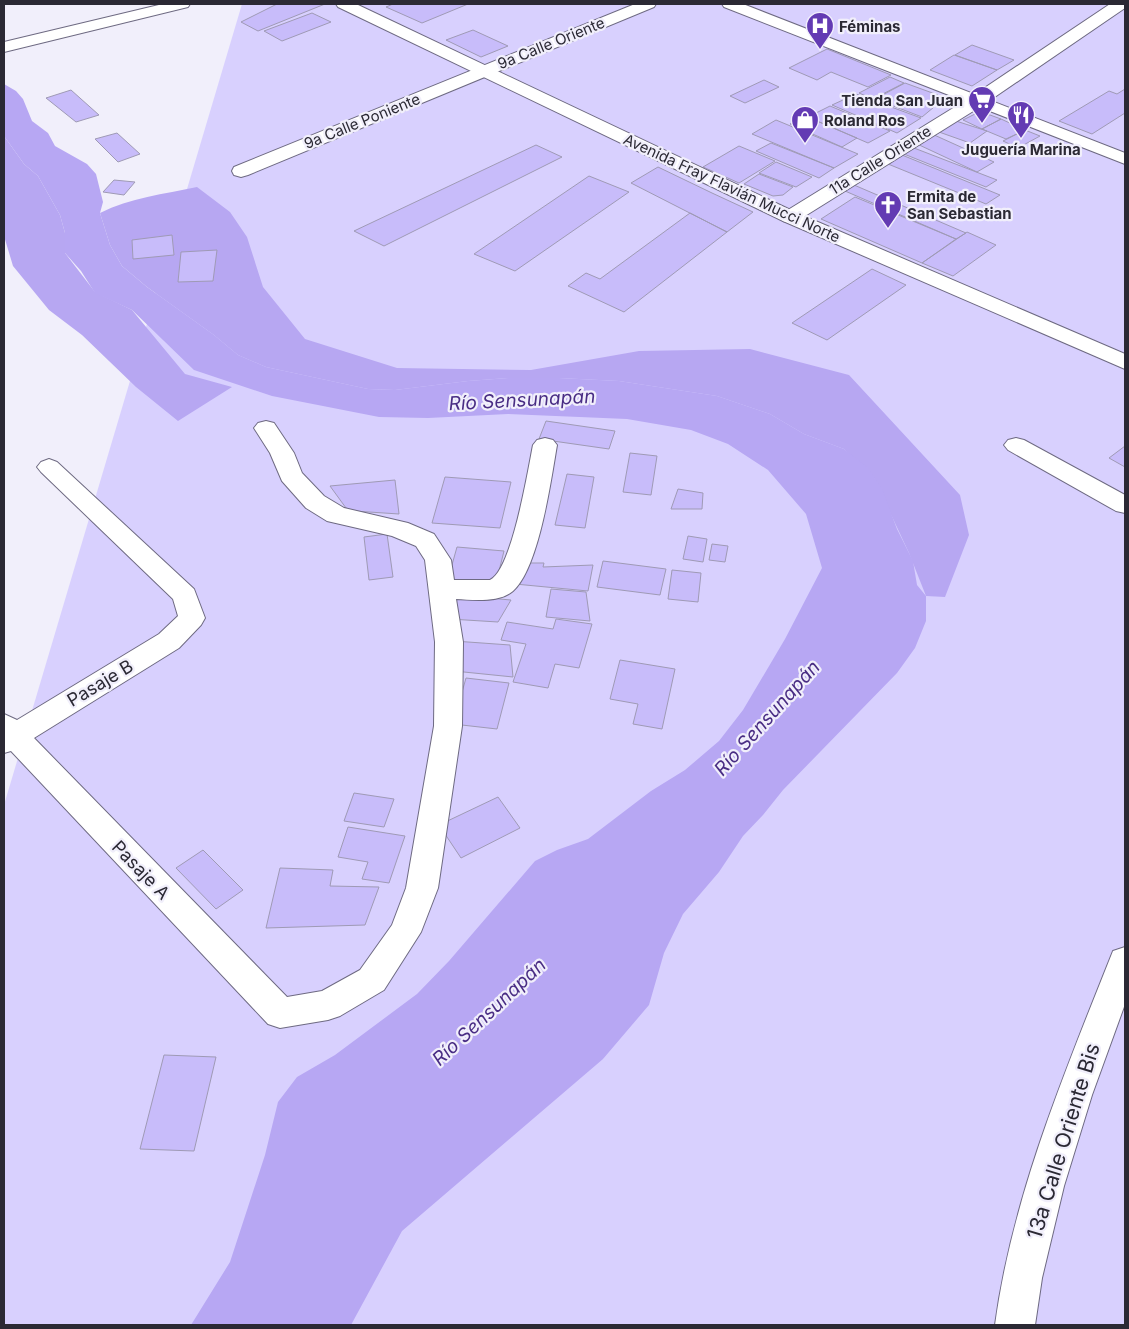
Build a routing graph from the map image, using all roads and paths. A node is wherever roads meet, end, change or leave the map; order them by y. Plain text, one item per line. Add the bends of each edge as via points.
1 (182, 4) edge
2 (344, 4) edge
3 (648, 4) edge
4 (730, 4) edge
5 (1089, 7) dead end
6 (1113, 8) edge
7 (9, 46) edge
8 (483, 71) junction
9 (977, 101) junction
10 (1125, 159) edge
11 (241, 171) dead end
12 (790, 217) junction
13 (1125, 362) edge
14 (266, 428) dead end
15 (545, 445) dead end
16 (1016, 445) dead end
17 (49, 467) dead end
18 (1125, 504) edge
19 (442, 588) junction
20 (7, 734) edge
21 (1125, 961) edge
22 (1015, 1325) edge

1 - 7 street
2 - 8 street, Avenida Fray Flavián Mucci Norte
3 - 8 street, 9a Calle Oriente
4 - 9 street
5 - 6 street
6 - 9 street, 11a Calle Oriente
8 - 11 street, 9a Calle Poniente
8 - 12 street, Avenida Fray Flavián Mucci Norte
9 - 10 street
9 - 12 street, 11a Calle Oriente
12 - 13 street, Avenida Fray Flavián Mucci Norte
14 - 19 street via 282,453 291,476 315,502 336,515 399,529 425,540 438,560
15 - 19 street via 531,513 513,572 503,585 482,590
16 - 18 street
17 - 20 street, Pasaje B via 185,595 192,618 169,641
19 - 20 street, Pasaje A via 448,642 448,726 422,888 405,932 372,980 328,1005 280,1013
21 - 22 street, 13a Calle Oriente Bis via 1049,1171 1022,1278

